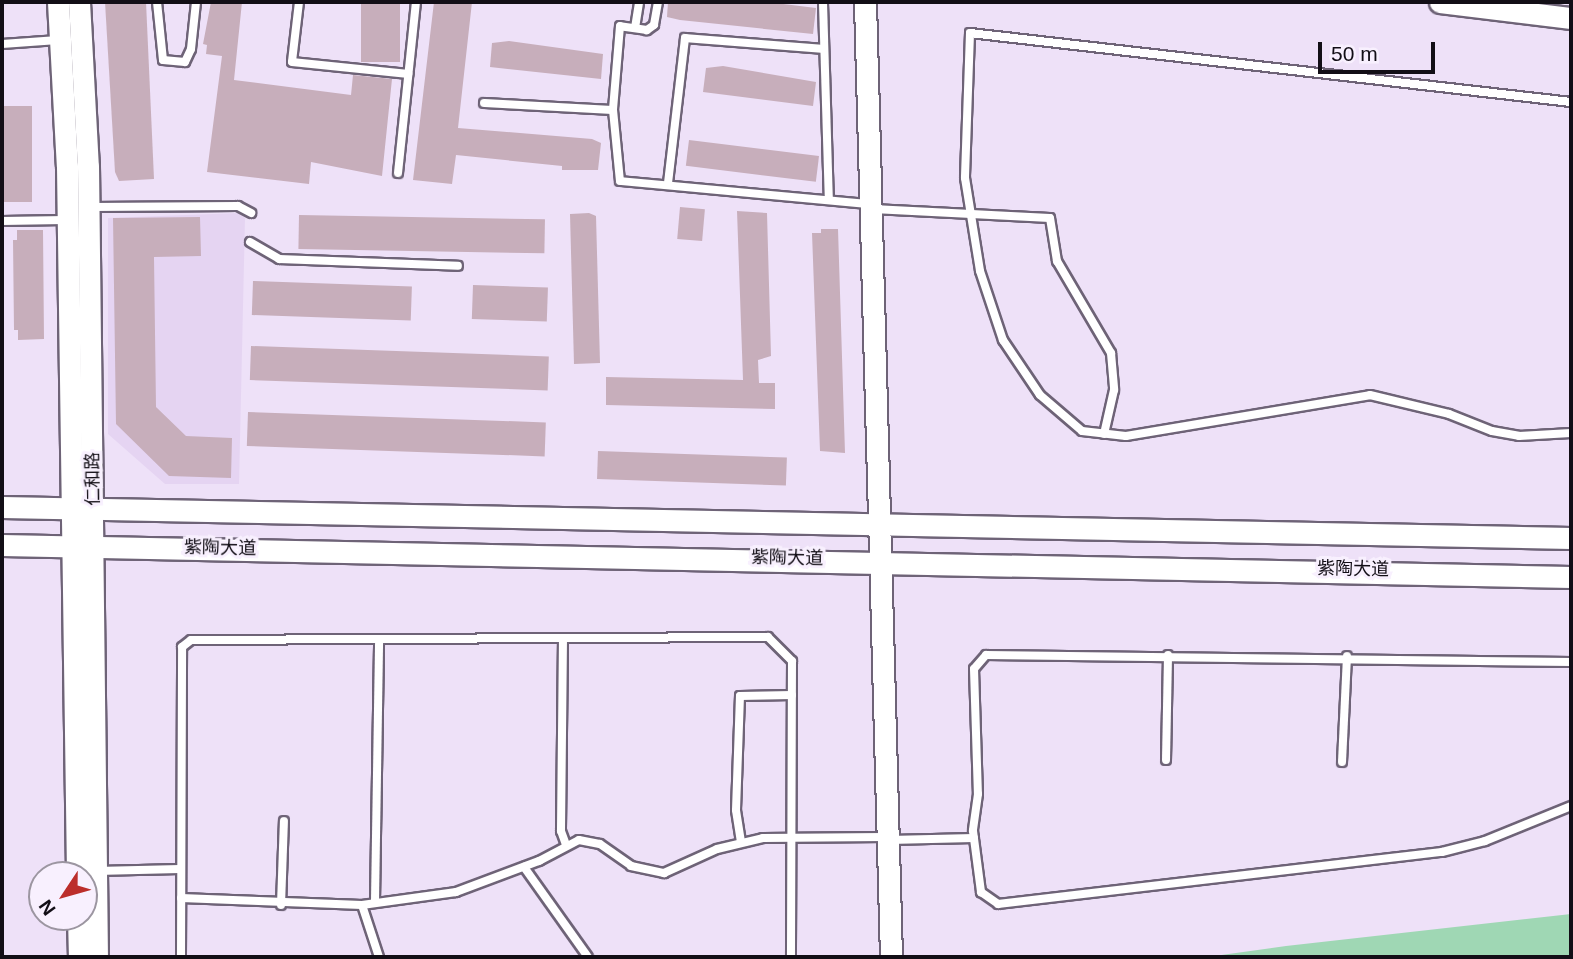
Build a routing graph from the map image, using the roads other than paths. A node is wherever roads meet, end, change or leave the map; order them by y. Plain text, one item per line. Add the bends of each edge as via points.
1 (58, 2) edge
2 (79, 2) edge
3 (157, 2) edge
4 (196, 2) edge
5 (299, 2) edge
6 (415, 2) edge
7 (639, 2) edge
8 (658, 2) edge
9 (865, 2) edge
10 (1440, 2) edge
11 (823, 3) edge
12 (1491, 5) edge
13 (1571, 18) edge
14 (635, 28) junction
15 (61, 40) junction
16 (2, 44) edge
17 (824, 48) junction
18 (408, 74) junction
19 (1571, 102) edge
20 (484, 103) dead end
21 (613, 110) junction
22 (398, 173) dead end
23 (668, 183) junction
24 (829, 200) junction
25 (89, 207) junction
26 (872, 207) junction
27 (251, 213) dead end
28 (970, 214) junction
29 (68, 220) junction
30 (2, 222) edge
31 (250, 242) dead end
32 (458, 266) dead end
33 (1104, 433) junction
34 (1571, 433) edge
35 (2, 507) edge
36 (83, 508) junction
37 (880, 521) junction
38 (1571, 538) edge
39 (2, 545) edge
40 (83, 546) junction
41 (881, 560) junction
42 (1571, 577) edge
43 (563, 638) junction
44 (379, 640) junction
45 (1168, 655) junction
46 (1347, 656) junction
47 (1571, 662) edge
48 (792, 695) junction
49 (1166, 760) dead end
50 (1342, 762) dead end
51 (1571, 806) edge
52 (284, 821) dead end
53 (792, 838) junction
54 (888, 838) junction
55 (974, 838) junction
56 (741, 842) junction
57 (566, 845) junction
58 (86, 861) edge
59 (524, 867) junction
60 (180, 869) junction
61 (98, 872) edge
62 (181, 898) junction
63 (375, 901) junction
64 (281, 905) junction
65 (362, 905) junction
66 (78, 931) edge
67 (94, 931) edge
68 (791, 955) dead end
69 (79, 957) edge
70 (97, 957) edge
71 (181, 957) edge
72 (379, 957) edge
73 (588, 957) edge
74 (891, 957) edge

1 - 15 main road, 仁和路
2 - 25 main road, 仁和路
3 - 4 lane via 163,60 185,62 191,49
5 - 18 lane via 292,62
6 - 18 lane
7 - 14 lane
8 - 14 lane via 654,25 647,30
9 - 26 main road
10 - 12 main road
11 - 17 lane
12 - 13 main road
14 - 21 lane via 620,26
15 - 16 lane
15 - 29 main road, 仁和路
17 - 23 lane via 685,38
17 - 24 lane
18 - 22 lane
19 - 28 lane via 970,33 965,178
20 - 21 lane
21 - 23 lane via 620,181
23 - 24 lane
24 - 26 lane
25 - 27 lane via 238,206
25 - 36 main road, 仁和路
26 - 28 lane
26 - 37 main road
28 - 33 lane via 986,294 1015,362 1067,420 1082,431
28 - 33 lane via 1050,218 1058,261 1111,353 1114,390
29 - 30 lane
29 - 36 main road, 仁和路
31 - 32 lane via 279,259
33 - 34 lane via 1126,436 1370,395 1449,414 1492,431 1519,436
35 - 36 main road
36 - 37 main road
36 - 40 main road, 仁和路
37 - 38 main road
37 - 41 main road
39 - 40 main road, 紫陶大道
40 - 41 main road, 紫陶大道
40 - 58 main road, 仁和路
41 - 42 main road, 紫陶大道
41 - 54 main road
43 - 44 lane
43 - 48 lane via 768,637 792,661
43 - 57 lane via 561,831
44 - 60 lane via 191,640 182,647
44 - 63 lane
45 - 46 lane
45 - 49 lane
45 - 55 lane via 986,655 978,660 974,669 978,794
46 - 47 lane
46 - 50 lane
48 - 53 lane
48 - 56 lane via 740,696 736,810
51 - 55 lane via 1485,841 1442,852 998,904 981,892
52 - 64 lane
53 - 54 lane
53 - 56 lane
53 - 68 lane
54 - 55 lane
54 - 74 main road
56 - 57 lane via 664,873 631,866 594,841
57 - 59 lane
59 - 63 lane via 456,892
59 - 73 lane
60 - 61 lane
60 - 62 lane
62 - 64 lane
62 - 71 lane
63 - 65 lane
64 - 65 lane
65 - 72 lane
66 - 69 main road
67 - 70 main road, 仁和路

